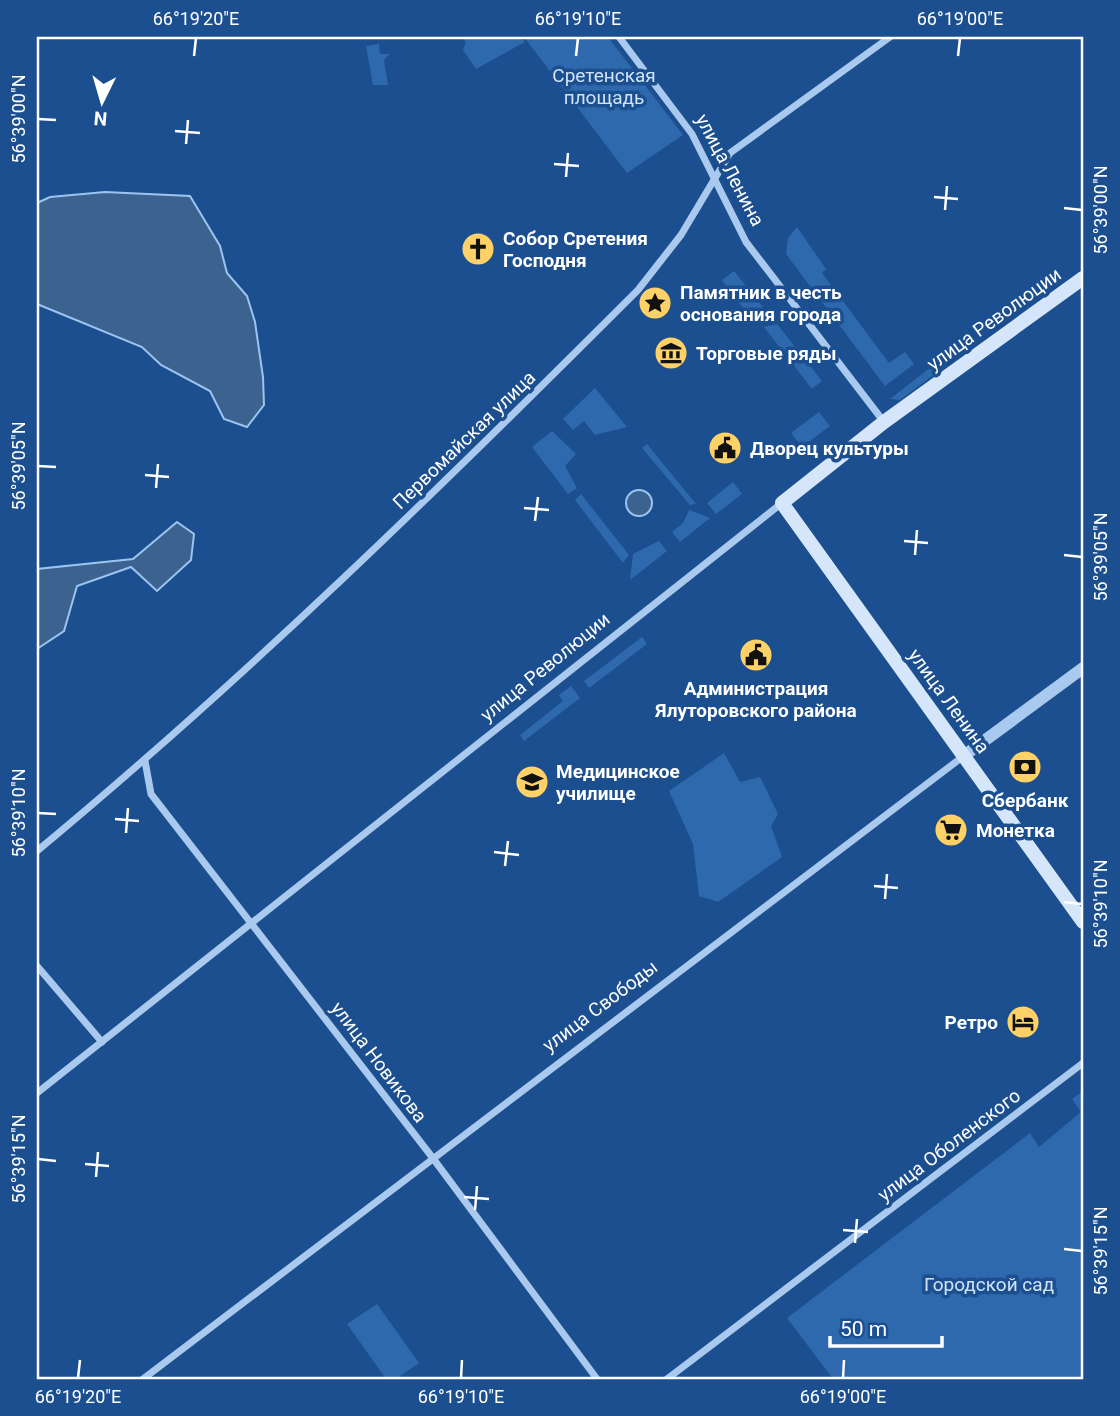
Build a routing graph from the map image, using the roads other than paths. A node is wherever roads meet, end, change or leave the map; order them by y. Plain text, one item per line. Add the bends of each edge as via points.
1 (619, 37) edge
2 (890, 37) edge
3 (716, 179) junction
4 (1083, 278) edge
5 (884, 422) junction
6 (782, 503) junction
7 (1083, 668) edge
8 (965, 755) junction
9 (145, 761) junction
10 (37, 851) edge
11 (1083, 922) edge
12 (254, 924) junction
13 (37, 966) edge
14 (102, 1041) junction
15 (1083, 1063) edge
16 (37, 1093) edge
17 (432, 1157) junction
18 (143, 1379) edge
19 (597, 1379) edge
20 (667, 1379) edge

1 - 3 street, улица Ленина via 692,134
2 - 3 street, Первомайская улица via 730,153
3 - 5 street, улица Ленина via 746,242
3 - 9 street, Первомайская улица via 681,235 638,290 315,606
4 - 5 main road, улица Революции
5 - 6 main road, улица Революции
6 - 8 main road, улица Ленина
6 - 12 street, улица Революции
7 - 8 street, улица Свободы
8 - 11 main road, улица Ленина
8 - 17 street, улица Свободы
9 - 10 street, Первомайская улица
9 - 12 street, улица Новикова via 151,794
12 - 14 street, улица Революции
12 - 17 street, улица Новикова
13 - 14 street
14 - 16 street, улица Революции
15 - 20 street, улица Оболенского
17 - 18 street, улица Свободы
17 - 19 street, улица Новикова

